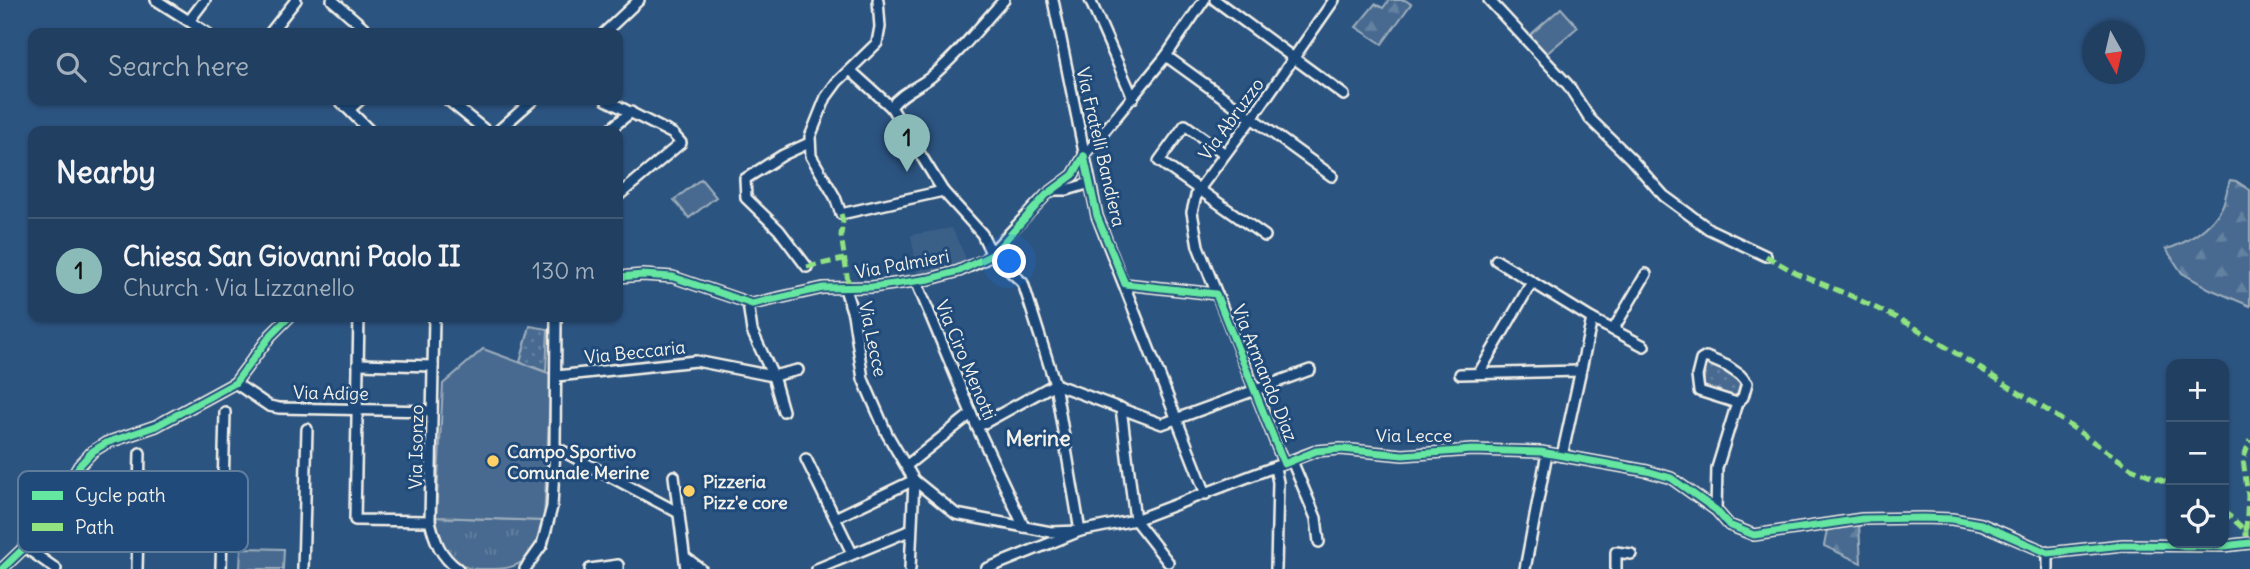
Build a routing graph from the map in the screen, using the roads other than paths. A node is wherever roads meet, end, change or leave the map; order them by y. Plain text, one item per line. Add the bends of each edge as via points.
1 (156, 0) edge
2 (205, 0) edge
3 (296, 0) edge
4 (332, 0) edge
5 (639, 0) edge
6 (878, 0) edge
7 (1004, 0) edge
8 (1053, 0) edge
9 (1090, 0) edge
10 (1204, 0) edge
11 (1215, 0) edge
12 (1334, 0) edge
13 (1489, 0) edge
14 (189, 21) junction
15 (199, 28) edge
16 (274, 28) edge
17 (364, 28) edge
18 (609, 28) edge
19 (1166, 56) junction
20 (1294, 57) junction
21 (850, 70) junction
22 (1344, 95) dead end
23 (1133, 98) junction
24 (345, 105) edge
25 (354, 105) edge
26 (454, 105) edge
27 (527, 105) edge
28 (616, 105) edge
29 (891, 107) junction
30 (350, 109) junction
31 (631, 112) junction
32 (1252, 118) junction
33 (365, 126) edge
34 (480, 126) edge
35 (504, 126) edge
36 (613, 126) edge
37 (809, 144) junction
38 (1225, 154) junction
39 (1084, 156) junction
40 (1332, 176) dead end
41 (1090, 183) junction
42 (1053, 190) junction
43 (1199, 190) junction
44 (943, 191) junction
45 (623, 192) edge
46 (1265, 236) dead end
47 (992, 255) junction
48 (1766, 256) dead end
49 (1496, 260) dead end
50 (807, 267) dead end
51 (1646, 274) dead end
52 (623, 277) edge
53 (916, 281) junction
54 (1532, 282) junction
55 (1125, 284) junction
56 (845, 289) junction
57 (1216, 294) junction
58 (748, 303) junction
59 (1592, 319) junction
60 (284, 322) edge
61 (359, 322) edge
62 (434, 322) edge
63 (556, 322) edge
64 (1613, 330) junction
65 (1644, 346) dead end
66 (358, 364) junction
67 (433, 366) junction
68 (798, 370) dead end
69 (1310, 370) dead end
70 (1580, 371) junction
71 (1479, 373) junction
72 (1460, 374) dead end
73 (557, 376) junction
74 (773, 376) junction
75 (235, 383) junction
76 (1055, 385) junction
77 (1254, 390) junction
78 (1737, 403) junction
79 (1121, 408) junction
80 (357, 410) junction
81 (432, 411) junction
82 (783, 411) dead end
83 (225, 412) dead end
84 (971, 414) junction
85 (1176, 419) junction
86 (977, 427) junction
87 (307, 429) dead end
88 (555, 447) junction
89 (140, 453) dead end
90 (1547, 453) junction
91 (1562, 456) junction
92 (806, 459) dead end
93 (1284, 464) junction
94 (906, 466) junction
95 (76, 471) edge
96 (140, 471) edge
97 (223, 471) edge
98 (674, 476) dead end
99 (914, 480) junction
100 (1206, 494) junction
101 (1716, 510) junction
102 (679, 513) junction
103 (835, 518) junction
104 (1135, 520) junction
105 (430, 521) junction
106 (1024, 527) junction
107 (911, 530) junction
108 (1080, 531) junction
109 (1320, 542) dead end
110 (2250, 543) edge
111 (32, 552) edge
112 (852, 553) junction
113 (2048, 553) junction
114 (1631, 554) dead end
115 (685, 557) junction
116 (1168, 562) dead end
117 (11, 565) edge
118 (446, 566) edge
119 (528, 568) edge
120 (2, 569) edge
121 (56, 569) edge
122 (303, 569) edge
123 (458, 569) edge
124 (590, 569) edge
125 (618, 569) edge
126 (686, 569) edge
127 (702, 569) edge
128 (817, 569) edge
129 (911, 569) edge
130 (986, 569) edge
131 (1276, 569) edge
132 (1525, 569) edge
133 (1616, 569) edge
134 (2049, 569) edge

1 - 14 street
2 - 14 street
3 - 16 street
4 - 17 street
5 - 18 street
6 - 21 street via 877,43
7 - 29 street via 947,62
8 - 39 street, Via Fratelli Bandiera
9 - 23 street
10 - 19 street, Via Palmieri
11 - 20 street
12 - 20 street, Via Abruzzo
13 - 48 street via 1568,85 1590,119 1664,196 1709,229
14 - 15 street
19 - 23 street, Via Palmieri
19 - 32 street
20 - 22 street
20 - 32 street, Via Abruzzo
21 - 29 street
21 - 37 street via 826,97
23 - 39 street, Via Palmieri
24 - 30 street
25 - 30 street
26 - 34 street
27 - 35 street
28 - 31 street
29 - 44 street
30 - 33 street
31 - 36 street
31 - 45 street via 681,143
32 - 38 street, Via Abruzzo
32 - 40 street
37 - 44 street via 841,214
37 - 50 street via 745,179 746,198 779,230
38 - 43 street, Via Abruzzo
38 - 43 street via 1185,125 1159,161
39 - 41 street, Via Fratelli Bandiera
39 - 42 street, Via Palmieri via 1073,175
41 - 42 street
41 - 55 street, Via Fratelli Bandiera via 1097,216
42 - 47 street, Via Palmieri
43 - 46 street
43 - 57 street, Via Armando Diaz via 1192,212 1194,235
44 - 47 street via 982,234
47 - 53 street, Via Palmieri via 959,271
47 - 76 street via 1023,283
49 - 54 street
51 - 64 street
52 - 58 street via 673,277
53 - 56 street, Via Palmieri
53 - 84 street, Via Ciro Menotti
54 - 59 street
54 - 71 street
55 - 57 street
55 - 85 street, Via Fratelli Bandiera
56 - 58 street, Via Palmieri via 823,288
56 - 94 street, Via Lecce via 863,379
57 - 77 street, Via Armando Diaz
58 - 74 street via 752,331
59 - 64 street
59 - 70 street
60 - 75 street
61 - 66 street
62 - 67 street, Via Isonzo
63 - 73 street
64 - 65 street
66 - 67 street
66 - 80 street
67 - 81 street, Via Isonzo
68 - 74 street, Via Beccaria
69 - 77 street
70 - 71 street
70 - 91 street
71 - 72 street
73 - 74 street, Via Beccaria via 696,361
73 - 88 street
74 - 82 street
75 - 80 street, Via Adige via 279,408
75 - 95 street via 156,426 106,443
76 - 79 street
76 - 86 street
76 - 108 street
77 - 85 street
77 - 93 street, Via Armando Diaz
78 - 78 street via 1699,391 1701,360 1706,357 1741,374 1747,383
78 - 101 street via 1717,468
79 - 85 street via 1162,424
79 - 104 street
80 - 81 street, Via Adige
80 - 105 street via 355,520
81 - 105 street, Via Isonzo
83 - 97 street
84 - 86 street, Via Ciro Menotti
84 - 94 street
85 - 100 street, Via Fratelli Bandiera
86 - 106 street, Via Ciro Menotti
87 - 122 street
88 - 102 street
88 - 119 street via 548,526
89 - 96 street
90 - 91 street, Via Lecce
90 - 93 street, Via Lecce via 1472,450 1403,455 1341,449 1316,451
90 - 132 street
91 - 101 street, Via Lecce via 1671,478
92 - 103 street
93 - 100 street, Via Lecce
93 - 109 street, Via Armando Diaz via 1316,518
93 - 131 street via 1278,482
94 - 99 street, Via Lecce
98 - 102 street
99 - 103 street
99 - 106 street, Via Lecce via 956,514
99 - 107 street
100 - 104 street, Via Lecce
101 - 113 street, Via Lecce via 1730,525 1754,535 1862,519 1952,519 1981,524
102 - 115 street
103 - 112 street
104 - 108 street, Via Lecce
104 - 116 street
105 - 118 street, Via Isonzo
106 - 108 street, Via Lecce
107 - 112 street
107 - 129 street
108 - 130 street
110 - 113 street via 2123,545
111 - 121 street
112 - 128 street
113 - 134 street
114 - 133 street via 1616,552
115 - 126 street
115 - 127 street
117 - 120 street
118 - 123 street, Via Isonzo
124 - 125 street via 618,565

